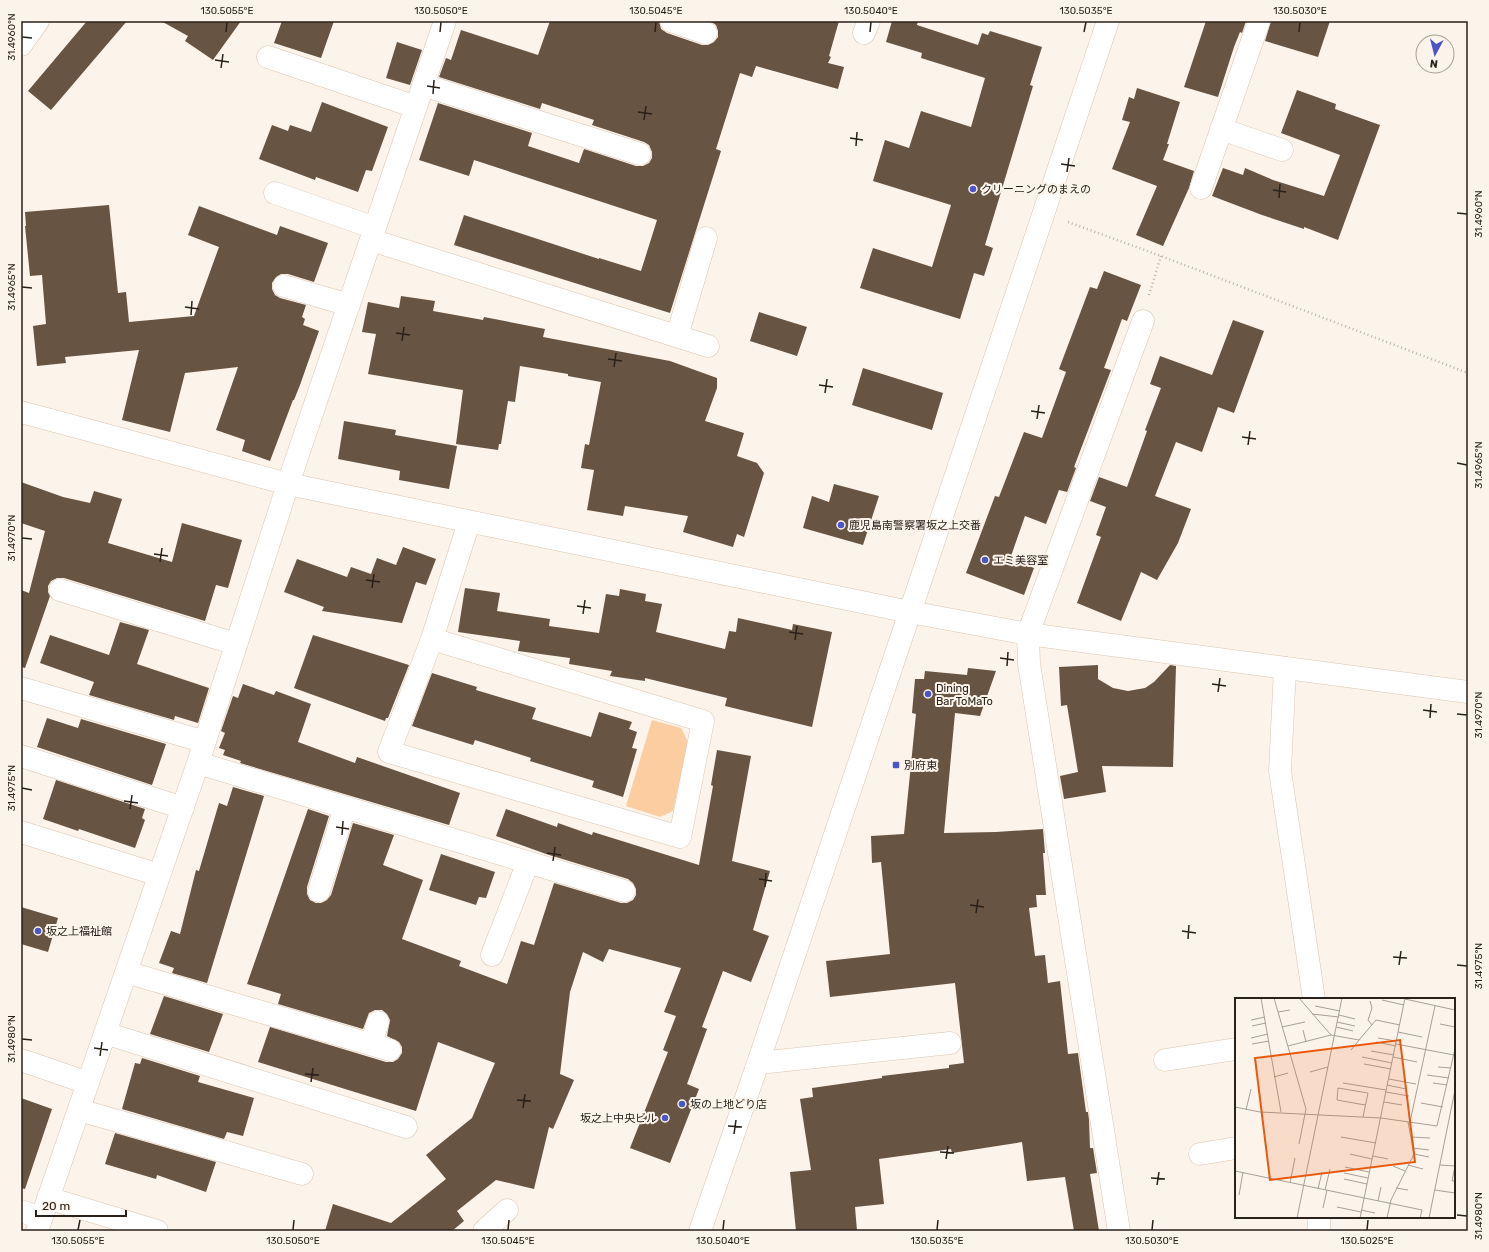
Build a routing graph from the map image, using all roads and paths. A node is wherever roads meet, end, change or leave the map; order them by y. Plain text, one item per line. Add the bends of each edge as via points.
1 (38, 21) edge
2 (445, 21) edge
3 (670, 21) edge
4 (1108, 21) edge
5 (1259, 21) edge
6 (706, 33) dead end
7 (21, 45) edge
8 (268, 57) dead end
9 (423, 86) junction
10 (416, 107) junction
11 (1221, 129) junction
12 (1282, 150) dead end
13 (640, 154) dead end
14 (1201, 188) dead end
15 (275, 193) dead end
16 (1043, 213) junction
17 (373, 234) junction
18 (706, 238) dead end
19 (1161, 256) junction
20 (284, 286) dead end
21 (349, 305) junction
22 (1143, 321) joint
23 (677, 336) junction
24 (708, 346) dead end
25 (1468, 374) edge
26 (21, 412) edge
27 (288, 484) junction
28 (468, 522) junction
29 (60, 590) dead end
30 (910, 612) junction
31 (1028, 634) junction
32 (432, 639) junction
33 (236, 644) junction
34 (1285, 668) junction
35 (21, 688) edge
36 (1468, 692) edge
37 (205, 742) junction
38 (21, 756) edge
39 (198, 763) junction
40 (345, 807) junction
41 (183, 808) junction
42 (21, 832) edge
43 (528, 862) junction
44 (159, 875) junction
45 (319, 890) dead end
46 (624, 891) dead end
47 (492, 955) dead end
48 (126, 972) junction
49 (1314, 998) edge
50 (378, 1022) dead end
51 (105, 1033) junction
52 (950, 1043) dead end
53 (1235, 1049) edge
54 (21, 1060) edge
55 (1165, 1060) dead end
56 (758, 1063) junction
57 (88, 1083) junction
58 (78, 1110) junction
59 (406, 1127) dead end
60 (1235, 1148) edge
61 (1200, 1154) dead end
62 (302, 1174) dead end
63 (48, 1198) junction
64 (507, 1210) dead end
65 (21, 1211) edge
66 (1319, 1218) edge
67 (39, 1224) edge
68 (157, 1231) edge
69 (484, 1231) edge
70 (700, 1231) edge
71 (1119, 1231) edge
72 (1319, 1231) edge

1 - 7 street
2 - 9 street
3 - 6 street
4 - 16 street
5 - 11 street
8 - 10 street
9 - 10 street
9 - 13 street
10 - 17 street
11 - 12 street
11 - 14 street
15 - 17 street
16 - 19 path
16 - 30 street
17 - 21 street
17 - 23 street
18 - 23 street
19 - 22 path
19 - 25 path
20 - 21 street
21 - 27 street
22 - 31 street
23 - 24 street
26 - 27 street
27 - 28 street
27 - 33 street
28 - 30 street
28 - 32 street
29 - 33 street
30 - 31 street
30 - 56 street
31 - 34 street
31 - 71 street via 1030,672
32 - 32 street via 389,752 680,837 703,721
33 - 37 street
34 - 36 street
34 - 49 street via 1280,771
35 - 37 street
37 - 39 street
38 - 41 street
39 - 40 street
39 - 41 street
40 - 43 street
40 - 45 street
41 - 44 street
42 - 44 street
43 - 46 street
43 - 47 street
44 - 48 street
48 - 50 street via 381,1047
48 - 51 street
51 - 57 street
51 - 59 street
52 - 56 street
53 - 55 street
54 - 57 street
56 - 70 street
57 - 58 street
58 - 62 street
58 - 63 street
60 - 61 street
63 - 67 street
63 - 68 street
64 - 69 street
65 - 67 street
66 - 72 street

